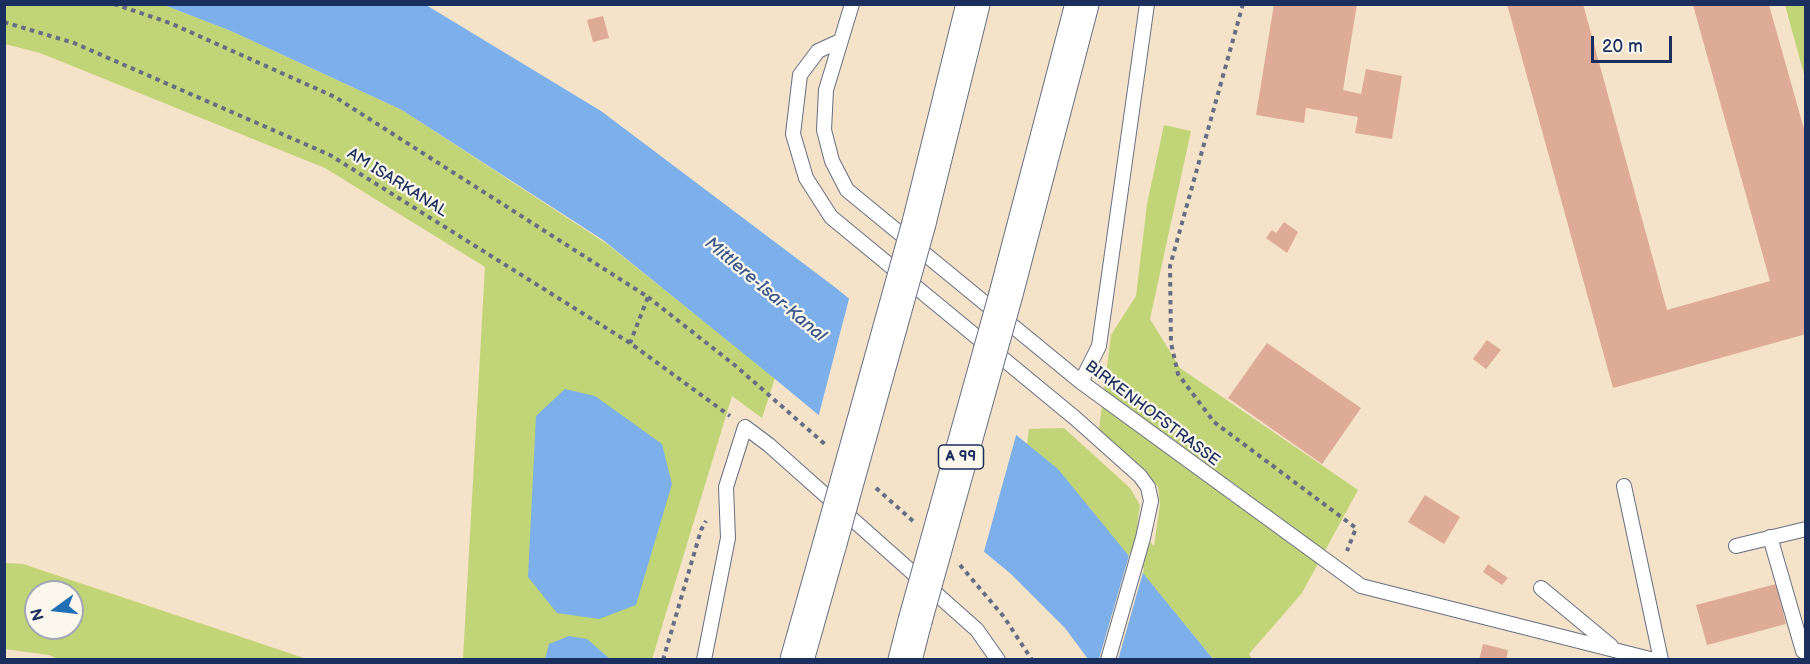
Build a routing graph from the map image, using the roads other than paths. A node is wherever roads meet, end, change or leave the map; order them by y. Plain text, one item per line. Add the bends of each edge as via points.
1 (852, 4) edge
2 (973, 4) edge
3 (1082, 4) edge
4 (1147, 4) edge
5 (840, 41) junction
6 (1081, 382) junction
7 (1624, 486) dead end
8 (1806, 529) edge
9 (1770, 537) junction
10 (1736, 546) dead end
11 (1541, 588) dead end
12 (1614, 648) junction
13 (1806, 651) edge
14 (704, 660) edge
15 (797, 660) edge
16 (904, 660) edge
17 (998, 660) edge
18 (1108, 660) edge
19 (1654, 660) edge
20 (1661, 660) edge

1 - 5 lane, BIRKENHOFSTRASSE
2 - 15 highway, bridge via 920,223
3 - 16 highway, A 99, bridge
4 - 6 lane via 1099,346
5 - 6 lane, BIRKENHOFSTRASSE via 826,90 824,130 832,160 847,190
5 - 18 lane via 818,51 800,75 793,134 806,178 831,217 1075,418 1148,487 1151,501 1143,538
6 - 12 lane, BIRKENHOFSTRASSE via 1361,586
7 - 20 lane
8 - 9 lane
9 - 10 lane
9 - 13 lane
11 - 12 lane
12 - 19 lane, BIRKENHOFSTRASSE
14 - 17 lane via 728,538 726,487 745,427 977,630

